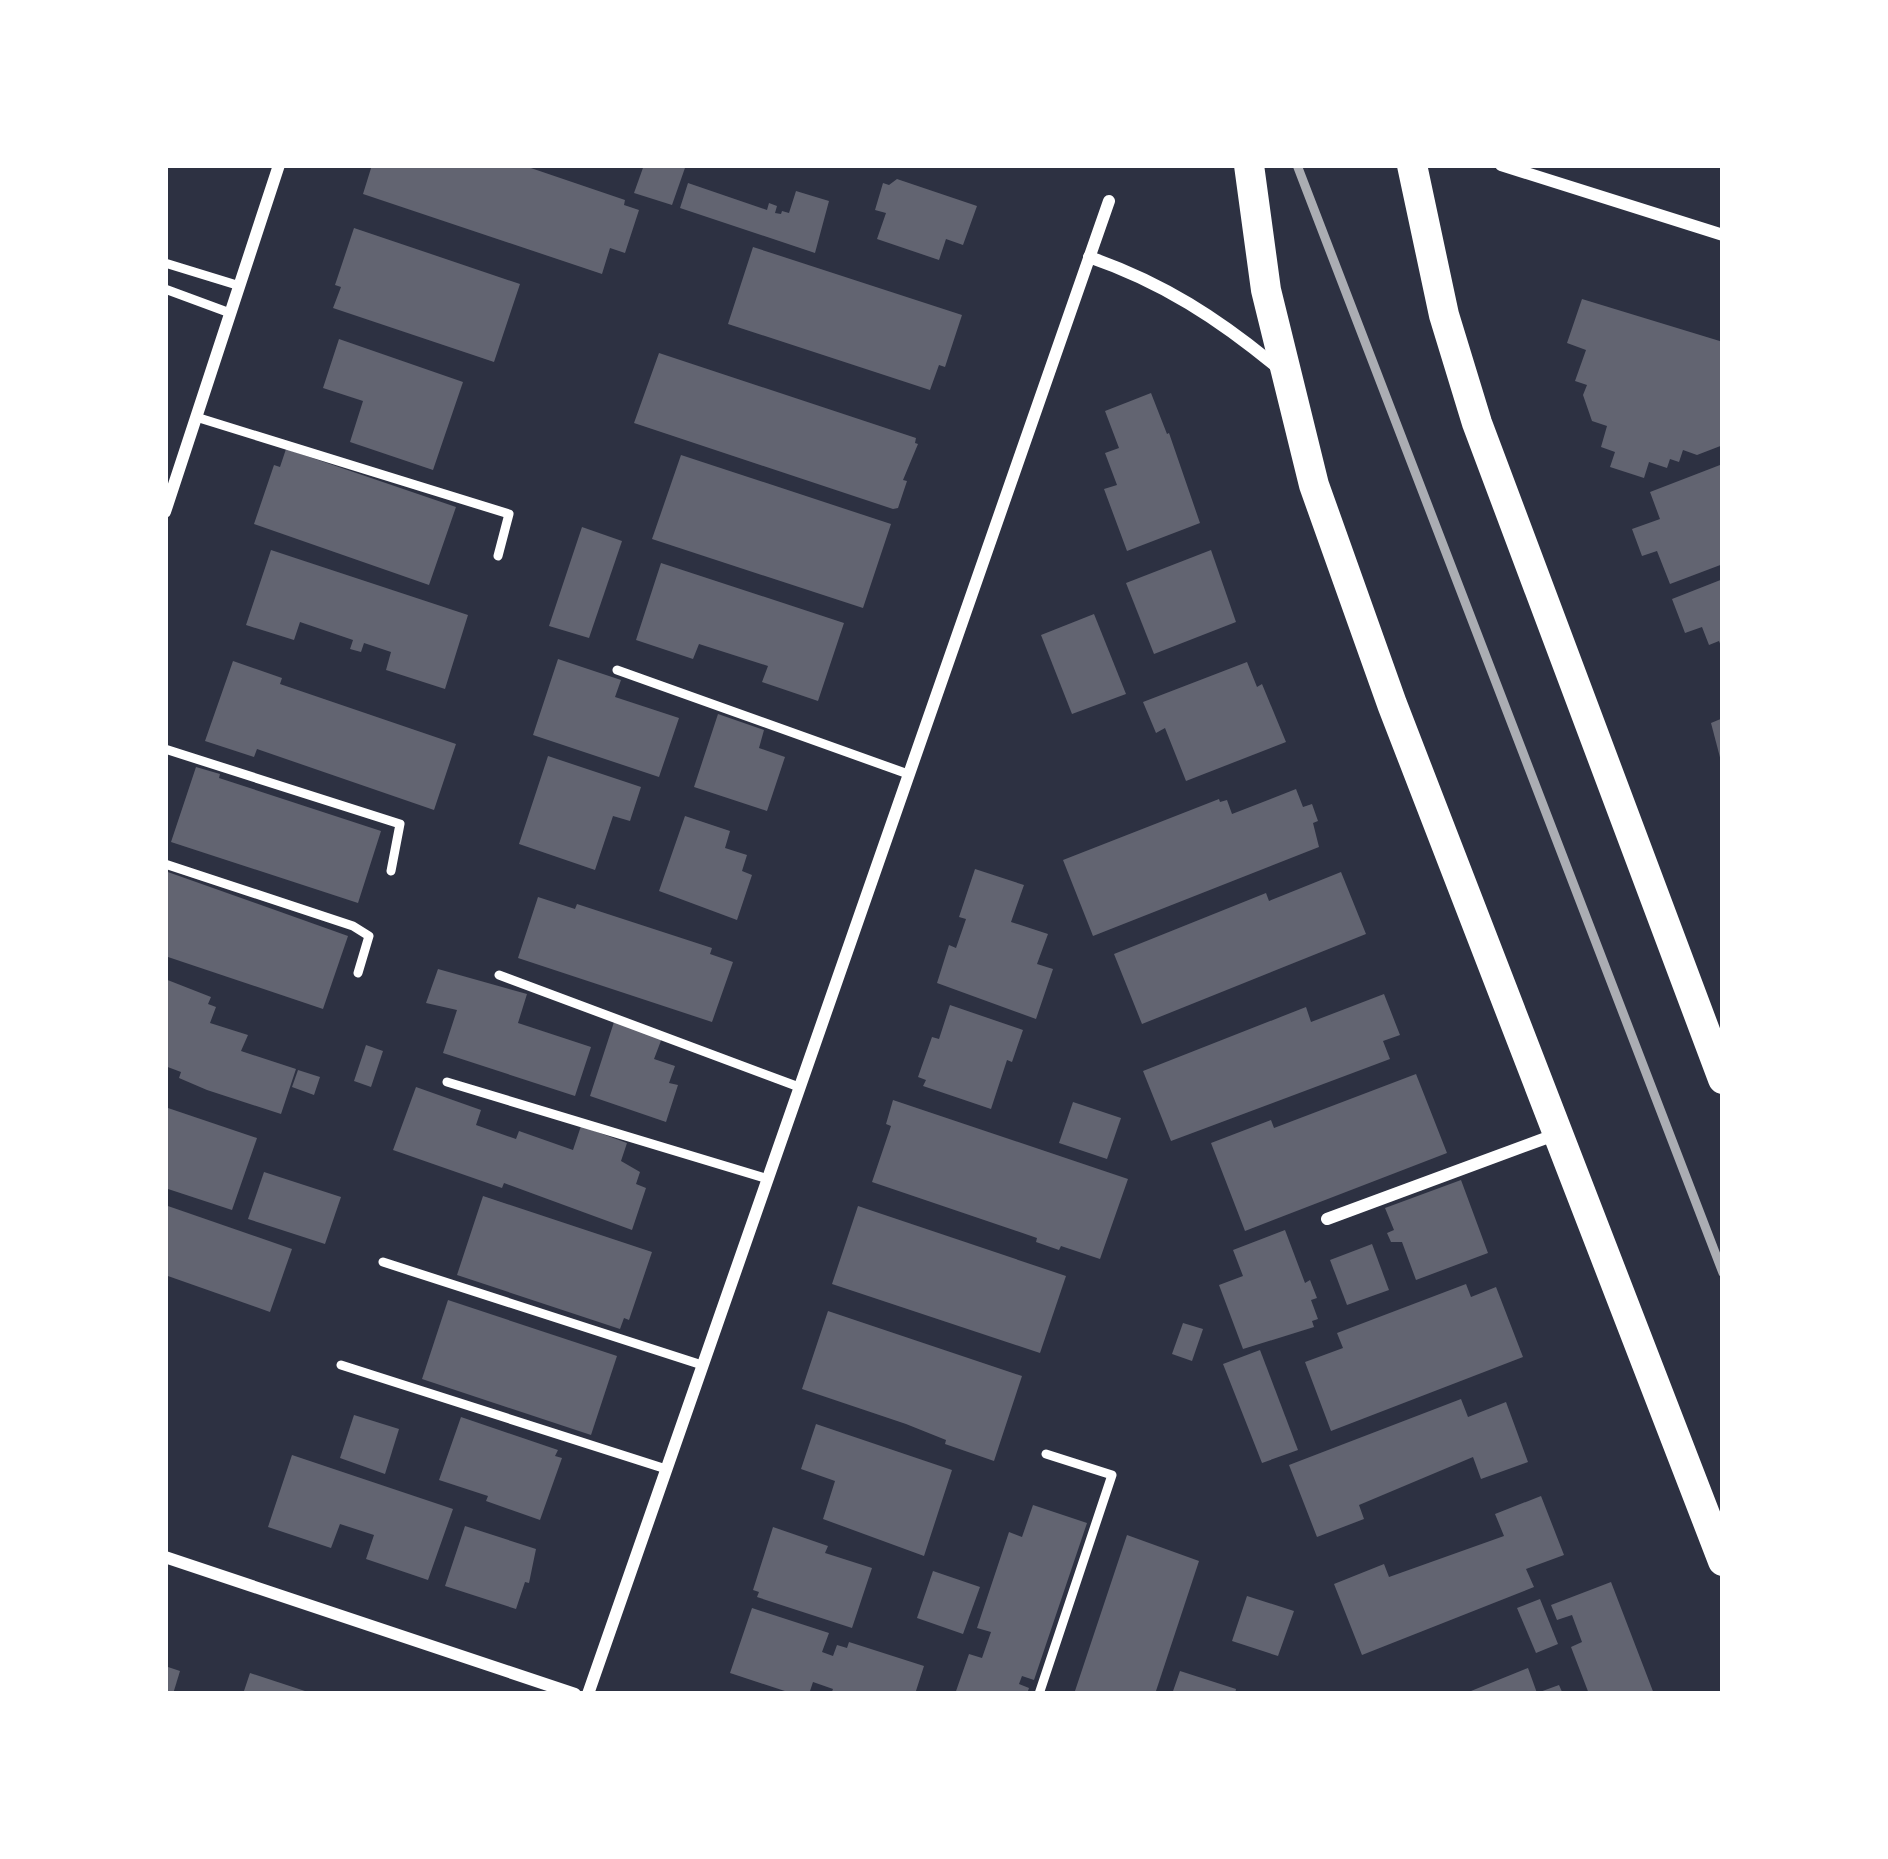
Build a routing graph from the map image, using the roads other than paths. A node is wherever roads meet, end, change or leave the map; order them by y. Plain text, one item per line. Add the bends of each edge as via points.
1 (279, 165) edge
2 (1249, 165) edge
3 (1412, 165) edge
4 (1501, 165) edge
5 (1109, 201) dead end
6 (1723, 235) edge
7 (1089, 257) junction
8 (165, 263) edge
9 (240, 286) junction
10 (165, 289) edge
11 (230, 314) junction
12 (1287, 375) junction
13 (196, 417) junction
14 (165, 512) edge
15 (498, 556) dead end
16 (617, 670) dead end
17 (165, 749) edge
18 (908, 774) junction
19 (165, 865) edge
20 (391, 871) dead end
21 (358, 973) dead end
22 (499, 975) dead end
23 (1723, 1078) edge
24 (447, 1082) dead end
25 (799, 1087) junction
26 (1558, 1134) junction
27 (767, 1179) junction
28 (1328, 1219) dead end
29 (383, 1262) dead end
30 (341, 1365) dead end
31 (702, 1365) junction
32 (1046, 1454) dead end
33 (666, 1469) junction
34 (165, 1557) edge
35 (1723, 1561) edge
36 (575, 1694) edge
37 (587, 1694) edge
38 (1039, 1694) edge

1 - 9 street
2 - 12 main road
3 - 23 main road via 1477,423
4 - 6 street
5 - 7 street
7 - 12 street via 1190,301
7 - 18 street
8 - 9 lane
9 - 11 street
10 - 11 lane
11 - 13 street
12 - 26 main road via 1314,485 1392,704
13 - 14 street
13 - 15 lane via 509,514
16 - 18 lane
17 - 20 lane via 400,824
18 - 25 street
19 - 21 lane via 352,926 369,937
22 - 25 lane
24 - 27 lane
25 - 27 street
26 - 28 street
26 - 35 main road
27 - 31 street
29 - 31 lane
30 - 33 lane
31 - 33 street
32 - 38 lane via 1112,1475
33 - 37 street
34 - 36 street

